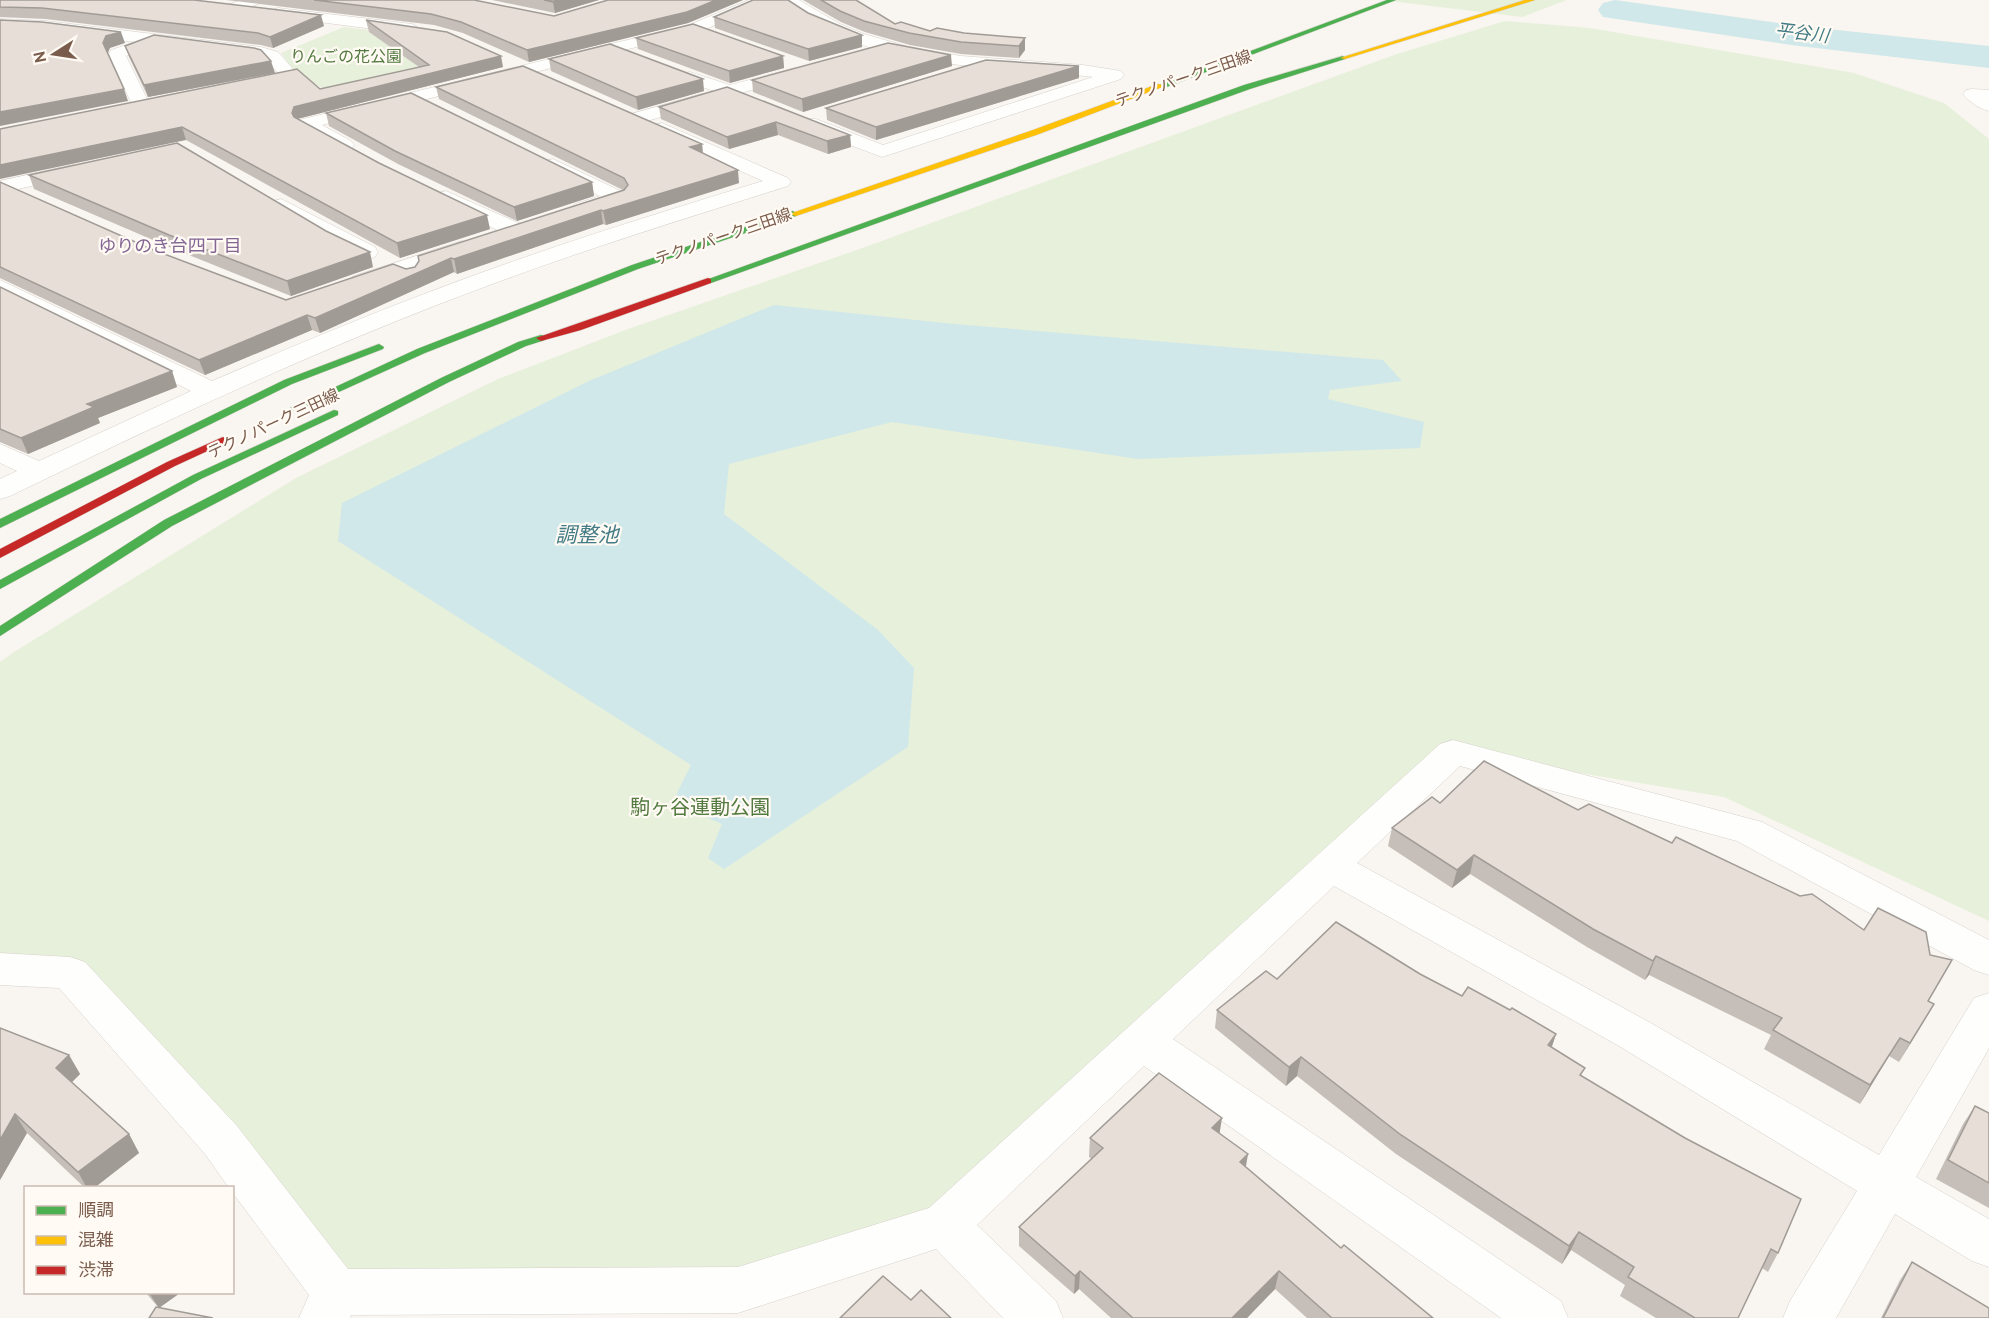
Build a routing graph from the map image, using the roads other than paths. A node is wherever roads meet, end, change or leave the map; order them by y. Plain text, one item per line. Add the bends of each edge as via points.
1 (255, 0) edge
2 (762, 0) edge
3 (789, 0) edge
4 (1363, 0) edge
5 (1393, 0) edge
6 (1490, 0) edge
7 (1532, 0) edge
8 (200, 4) edge
9 (234, 9) junction
10 (0, 24) edge
11 (695, 28) junction
12 (433, 32) edge
13 (716, 36) edge
14 (155, 39) junction
15 (884, 48) junction
16 (615, 49) junction
17 (863, 54) edge
18 (502, 57) edge
19 (778, 58) edge
20 (646, 60) edge
21 (987, 64) junction
22 (1181, 69) junction
23 (530, 70) junction
24 (677, 72) edge
25 (944, 77) edge
26 (1232, 77) dead end
27 (552, 79) edge
28 (1246, 87) junction
29 (234, 88) edge
30 (729, 91) junction
31 (1989, 95) edge
32 (416, 97) junction
33 (760, 103) edge
34 (1989, 106) edge
35 (443, 109) edge
36 (119, 111) edge
37 (824, 113) edge
38 (1027, 119) dead end
39 (1113, 119) dead end
40 (1036, 132) junction
41 (1070, 135) junction
42 (362, 155) edge
43 (537, 157) edge
44 (88, 168) edge
45 (3, 187) edge
46 (432, 190) edge
47 (262, 194) edge
48 (888, 197) dead end
49 (38, 200) edge
50 (567, 213) edge
51 (536, 224) edge
52 (515, 230) junction
53 (635, 267) junction
54 (398, 268) junction
55 (704, 268) dead end
56 (0, 287) edge
57 (345, 287) edge
58 (446, 293) junction
59 (512, 300) dead end
60 (529, 327) dead end
61 (497, 340) dead end
62 (394, 342) dead end
63 (522, 344) junction
64 (212, 391) junction
65 (347, 407) dead end
66 (280, 415) dead end
67 (236, 434) dead end
68 (0, 452) edge
69 (39, 472) junction
70 (0, 490) edge
71 (0, 524) edge
72 (0, 554) edge
73 (0, 585) edge
74 (0, 632) edge
75 (1330, 866) junction
76 (1989, 959) edge
77 (0, 969) edge
78 (1989, 1010) edge
79 (1142, 1041) junction
80 (1888, 1183) junction
81 (944, 1225) junction
82 (1989, 1245) edge
83 (330, 1305) edge
84 (1038, 1318) edge
85 (1544, 1318) edge
86 (1808, 1318) edge

1 - 9 street
2 - 11 street
3 - 15 street via 834,29
4 - 22 main road
5 - 40 main road, テクノパーク三田線
6 - 26 main road, テクノパーク三田線
7 - 28 main road
8 - 9 street
9 - 12 street
9 - 14 street
10 - 14 street
11 - 13 street
11 - 16 street
14 - 29 street via 261,52 272,56 291,77
14 - 36 street via 117,54 148,105
15 - 17 street
15 - 21 street
16 - 20 street
16 - 23 street
18 - 23 street
19 - 30 street via 809,69
21 - 25 street
21 - 37 street via 1089,69 1115,75 882,151 797,118
22 - 38 main road
22 - 40 main road via 1059,116
23 - 27 street
23 - 32 street
24 - 30 street
28 - 41 main road
28 - 63 main road via 578,328
30 - 33 street
30 - 58 street via 632,115 781,182
31 - 34 street via 1972,94
32 - 35 street
32 - 42 street via 306,124
39 - 41 main road, テクノパーク三田線
40 - 53 main road, テクノパーク三田線
41 - 48 main road, テクノパーク三田線
43 - 50 street via 618,196
44 - 45 street
45 - 49 street
46 - 52 street
47 - 54 street
51 - 52 street
52 - 54 street
53 - 59 main road via 566,282
53 - 66 main road, テクノパーク三田線 via 421,351
54 - 57 street
54 - 58 street
55 - 63 main road
56 - 64 street
58 - 64 street
60 - 61 main road
62 - 71 main road via 288,382
63 - 74 main road via 168,523
64 - 69 street
65 - 73 main road, テクノパーク三田線 via 197,477
67 - 72 main road, テクノパーク三田線
68 - 69 street
69 - 70 street
75 - 76 street via 1453,752 1749,831
75 - 79 street
75 - 80 street via 1634,1034
77 - 83 street via 70,973 221,1140
78 - 80 street
79 - 81 street
79 - 85 street
80 - 82 street
80 - 86 street
81 - 83 street via 738,1290
81 - 84 street

